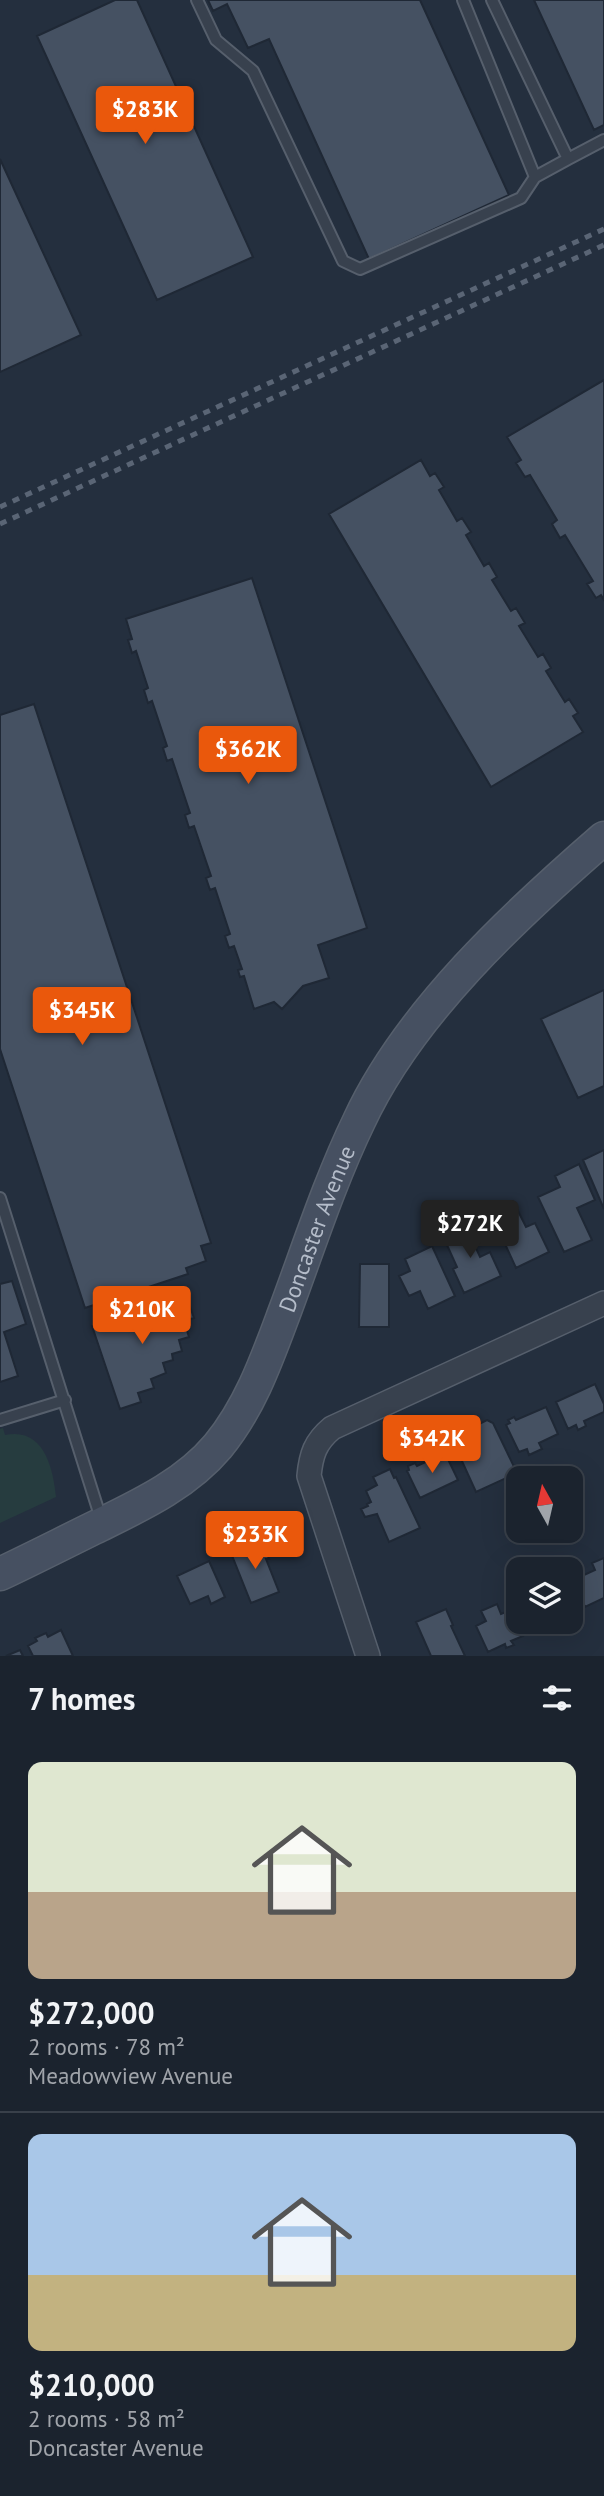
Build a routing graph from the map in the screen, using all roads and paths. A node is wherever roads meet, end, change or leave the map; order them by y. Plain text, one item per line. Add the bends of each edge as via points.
1 (197, 0) edge
2 (477, 0) edge
3 (492, 0) edge
4 (464, 3) edge
5 (604, 140) edge
6 (568, 159) junction
7 (535, 177) junction
8 (604, 838) edge
9 (0, 1198) edge
10 (604, 1303) edge
11 (65, 1400) junction
12 (0, 1419) edge
13 (103, 1524) junction
14 (0, 1574) edge
15 (368, 1656) edge

1 - 7 lane via 216,40 253,71 343,261 360,269 373,264 521,198
2 - 4 lane
3 - 6 lane
4 - 7 lane
5 - 6 lane
6 - 7 lane
8 - 13 street, Doncaster Avenue via 471,964 380,1080 337,1172 268,1358 239,1416 217,1447 164,1493
9 - 11 lane
10 - 15 street via 332,1428 319,1439 309,1476
11 - 12 lane
11 - 13 lane
13 - 14 street, Doncaster Avenue

